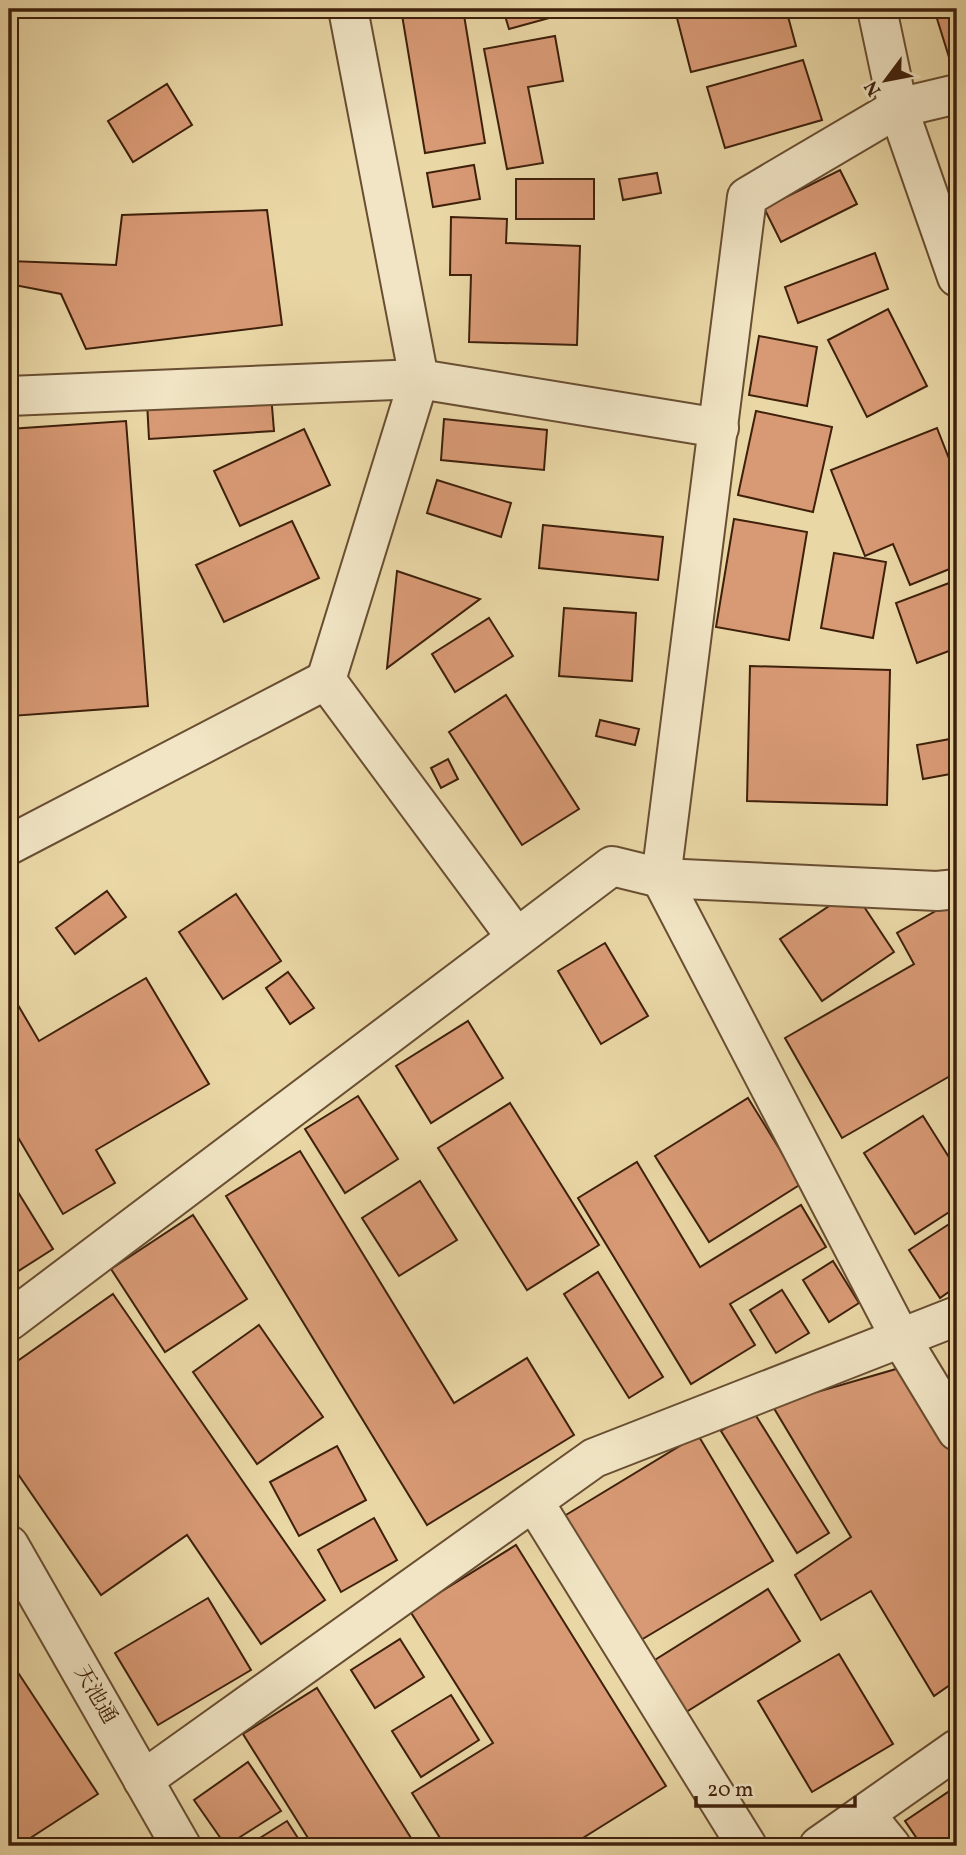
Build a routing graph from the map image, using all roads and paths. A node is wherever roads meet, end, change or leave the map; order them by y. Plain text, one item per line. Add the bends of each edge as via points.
1 (348, 9) edge
2 (877, 9) edge
3 (957, 94) edge
4 (898, 108) junction
5 (957, 277) edge
6 (419, 379) junction
7 (9, 396) edge
8 (719, 428) junction
9 (326, 680) junction
10 (9, 845) edge
11 (661, 878) junction
12 (957, 888) edge
13 (516, 937) junction
14 (957, 1315) edge
15 (9, 1321) edge
16 (900, 1336) junction
17 (957, 1431) edge
18 (534, 1502) junction
19 (9, 1545) edge
20 (957, 1749) edge
21 (143, 1780) junction
22 (865, 1814) junction
23 (181, 1846) edge
24 (747, 1846) edge
25 (819, 1846) edge
26 (891, 1846) edge

1 - 6 street
2 - 4 street
3 - 4 street
4 - 5 street
4 - 8 street via 747,197
6 - 7 street
6 - 8 street
6 - 9 street
8 - 11 street
9 - 10 street
9 - 13 street
11 - 12 street via 937,891
11 - 13 street via 612,866
11 - 16 street
13 - 15 street
14 - 16 street
16 - 17 street
16 - 18 street via 594,1458
18 - 21 street
18 - 24 street
19 - 21 street, 天池通
20 - 22 street
21 - 23 street, 天池通
22 - 25 street
22 - 26 street

